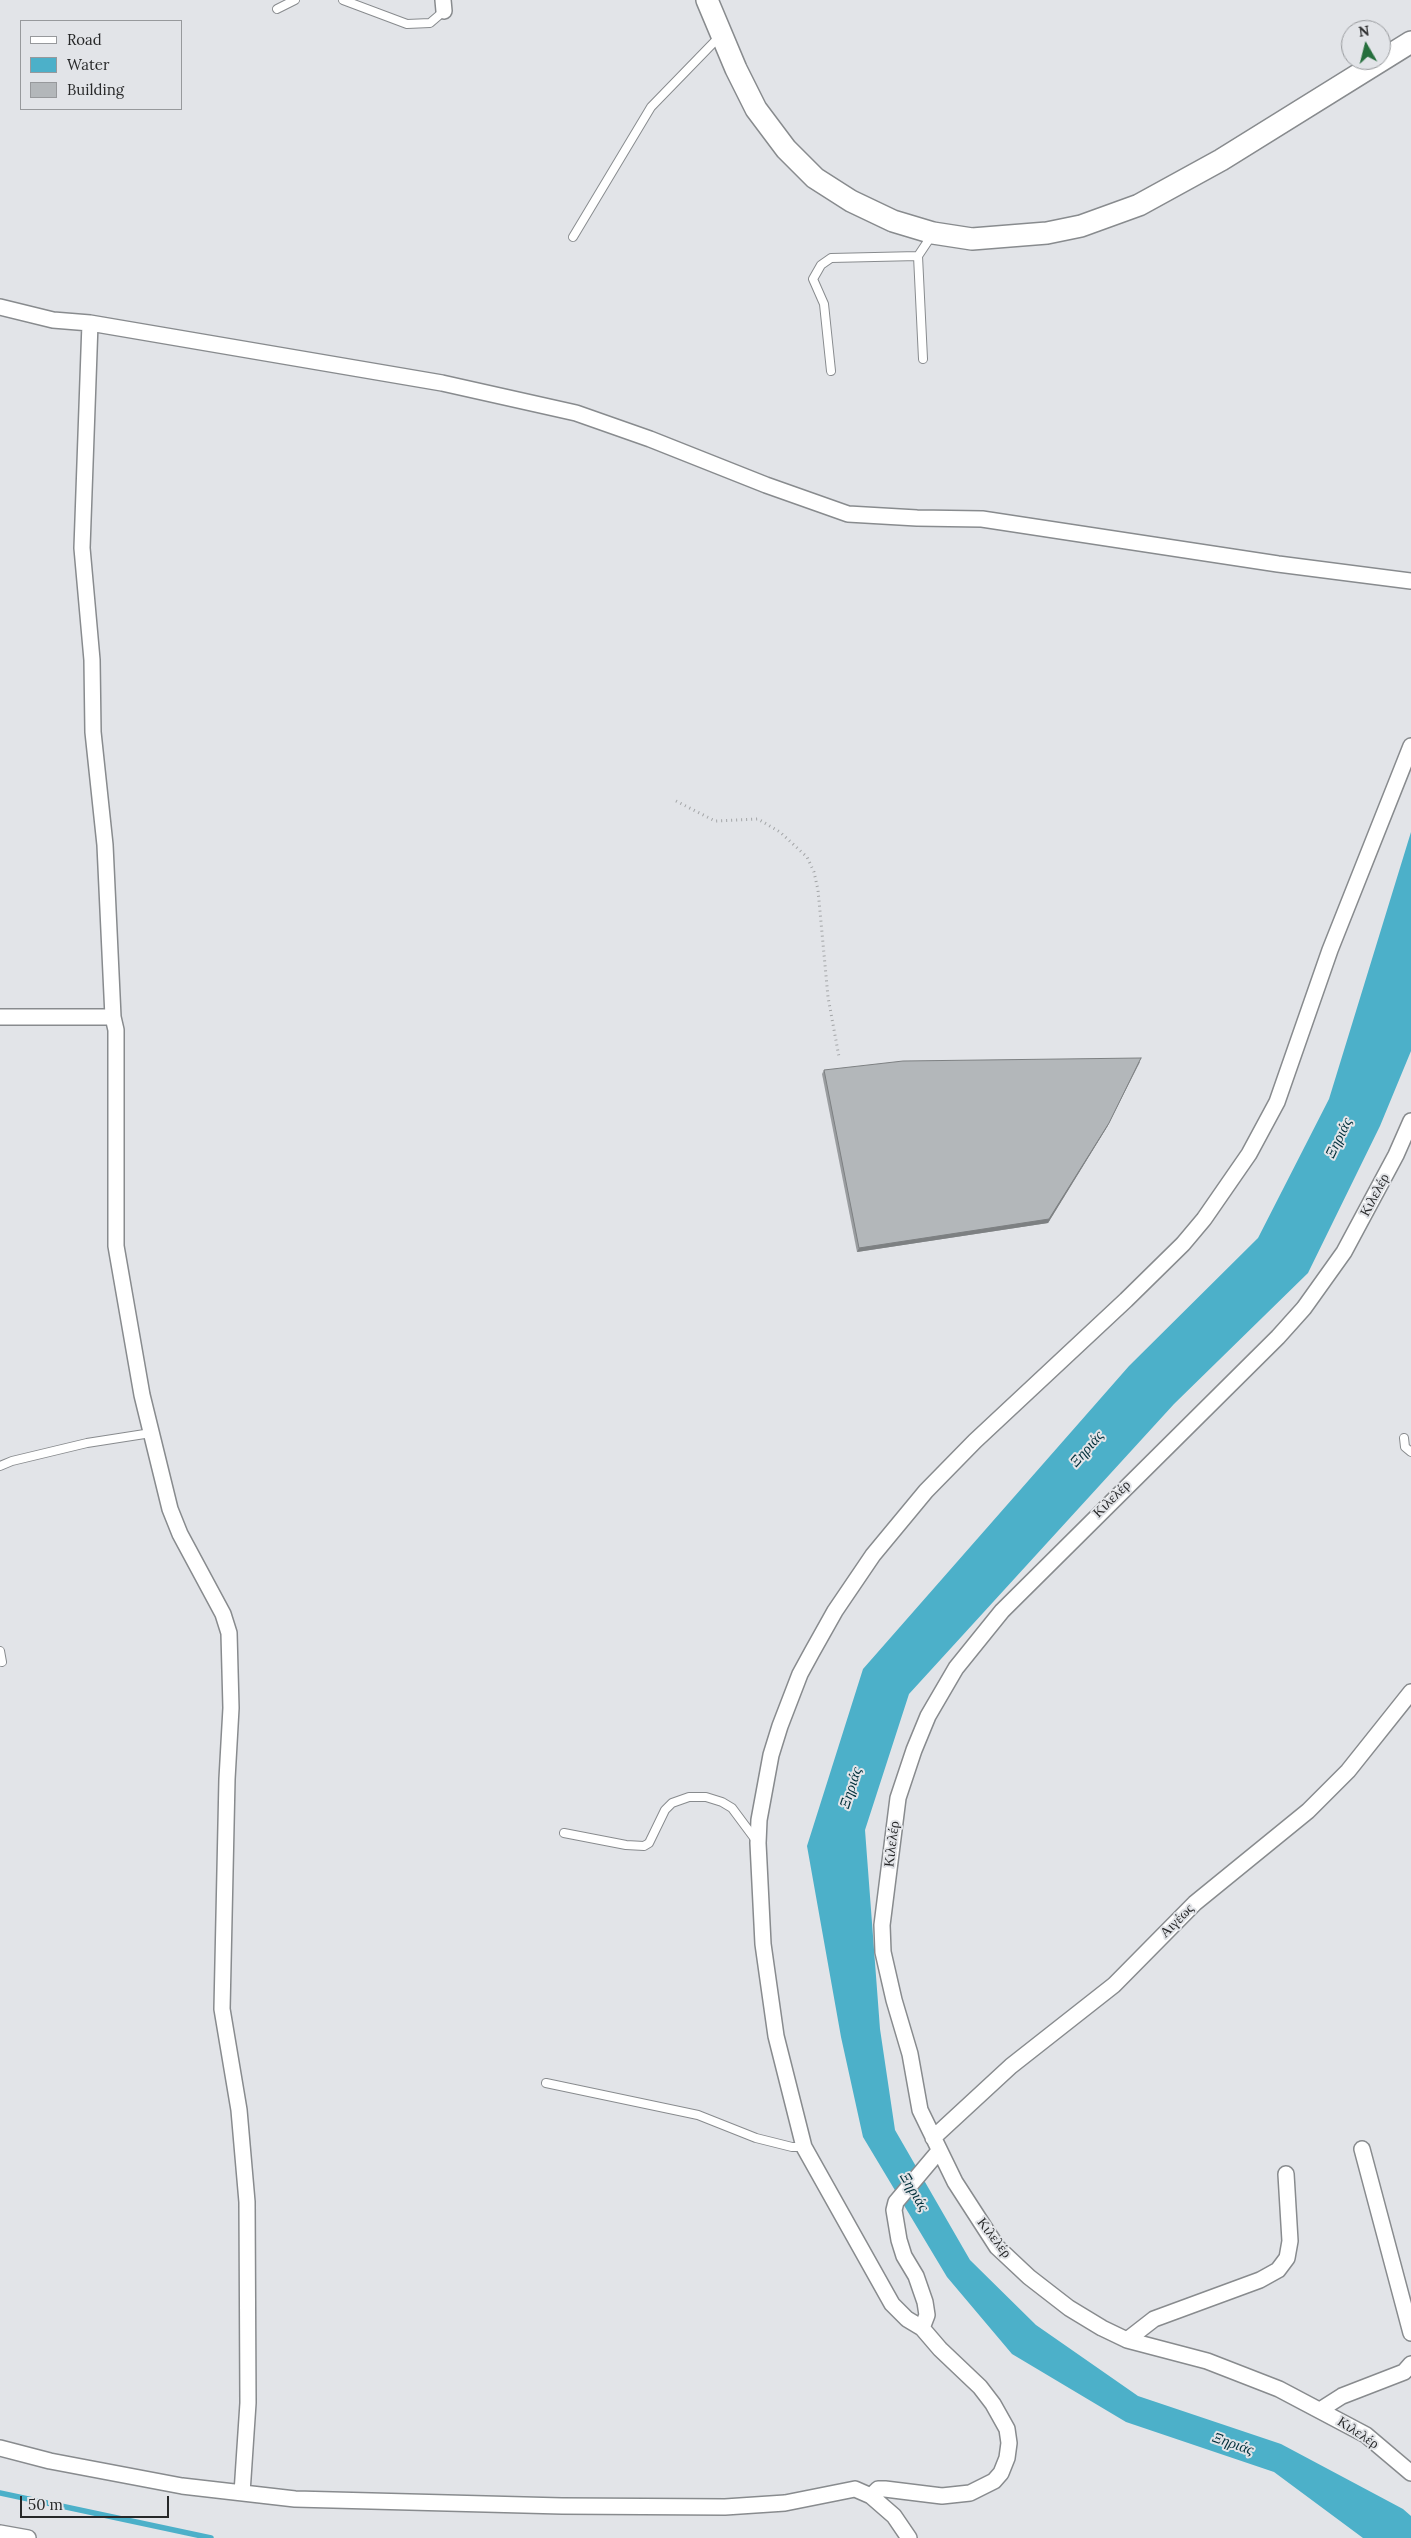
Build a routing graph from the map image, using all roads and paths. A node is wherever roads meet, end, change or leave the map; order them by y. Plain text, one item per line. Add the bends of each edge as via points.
1 (294, 0) edge
2 (343, 0) edge
3 (707, 0) edge
4 (444, 6) edge
5 (277, 10) dead end
6 (721, 34) junction
7 (1411, 42) edge
8 (933, 233) junction
9 (573, 237) dead end
10 (918, 256) junction
11 (0, 307) edge
12 (90, 323) junction
13 (923, 358) dead end
14 (831, 372) dead end
15 (1411, 581) edge
16 (1411, 746) edge
17 (676, 801) dead end
18 (0, 1017) edge
19 (113, 1017) junction
20 (839, 1057) dead end
21 (1410, 1126) edge
22 (151, 1433) junction
23 (1404, 1438) dead end
24 (1411, 1452) edge
25 (0, 1466) edge
26 (0, 1652) edge
27 (2, 1662) dead end
28 (1411, 1692) edge
29 (564, 1833) dead end
30 (758, 1844) junction
31 (546, 2083) dead end
32 (936, 2145) junction
33 (798, 2147) junction
34 (1362, 2149) dead end
35 (1286, 2174) dead end
36 (922, 2328) junction
37 (1411, 2334) edge
38 (1127, 2340) junction
39 (1411, 2364) edge
40 (1320, 2410) junction
41 (0, 2448) edge
42 (1411, 2473) edge
43 (242, 2493) junction
44 (871, 2496) junction
45 (0, 2533) edge
46 (28, 2538) edge
47 (909, 2538) edge

1 - 5 lane
2 - 4 lane via 407,24 430,22
3 - 6 street
6 - 8 street via 756,109 815,178 850,201
6 - 9 lane via 651,107
7 - 8 street via 1194,176 1139,205 1081,226 1022,237 972,239
8 - 10 lane
10 - 13 lane
10 - 14 lane via 831,258 821,265 813,279 824,304
11 - 12 street via 53,320
12 - 15 street via 442,383 576,413 848,514 982,519
12 - 19 street via 82,548 92,660 92,732 105,845
16 - 30 street via 1330,950 1266,1126 1216,1203 1182,1244 974,1441 873,1554 835,1611 789,1701 771,1755
17 - 20 path via 715,821 758,819 780,832 807,857 818,890 828,997
18 - 19 street
19 - 22 street via 117,1086 114,1232
21 - 32 street, Κιλελέρ via 1344,1252 1304,1308 1002,1611 967,1652 928,1716 898,1798 882,1925 883,1952 910,2054 920,2110
22 - 25 lane via 87,1443 12,1460
22 - 43 street via 170,1509 223,1614 228,1634 231,1708 222,2009 239,2110 247,2202 248,2403
23 - 24 lane via 1405,1447
26 - 27 lane
28 - 32 street, Αιγέως via 1348,1771 1308,1811 1195,1903 1119,1980 1011,2066
29 - 30 lane via 644,1846 649,1843 665,1810 672,1803 689,1797 706,1797 732,1808
30 - 33 street via 763,1944 776,2036
31 - 33 lane via 698,2115 756,2138
32 - 36 street, Αιγέως via 896,2202 894,2210 904,2256 916,2276 925,2302 927,2315
32 - 38 street, Κιλελέρ via 968,2204 997,2247 1069,2308
33 - 36 street via 892,2304
34 - 37 street
35 - 38 street via 1290,2241 1287,2258 1278,2270 1260,2280 1154,2319
36 - 44 street via 980,2387 1000,2416 1007,2429 1009,2443 1005,2467 994,2481 970,2493 942,2496 878,2489
38 - 40 street, Κιλελέρ via 1207,2361 1279,2389
39 - 40 street via 1404,2372 1342,2396
40 - 42 street, Κιλελέρ via 1366,2435
41 - 43 street via 119,2475
43 - 44 street via 295,2499 716,2507 786,2503 855,2489
44 - 47 street via 894,2516
45 - 46 street

